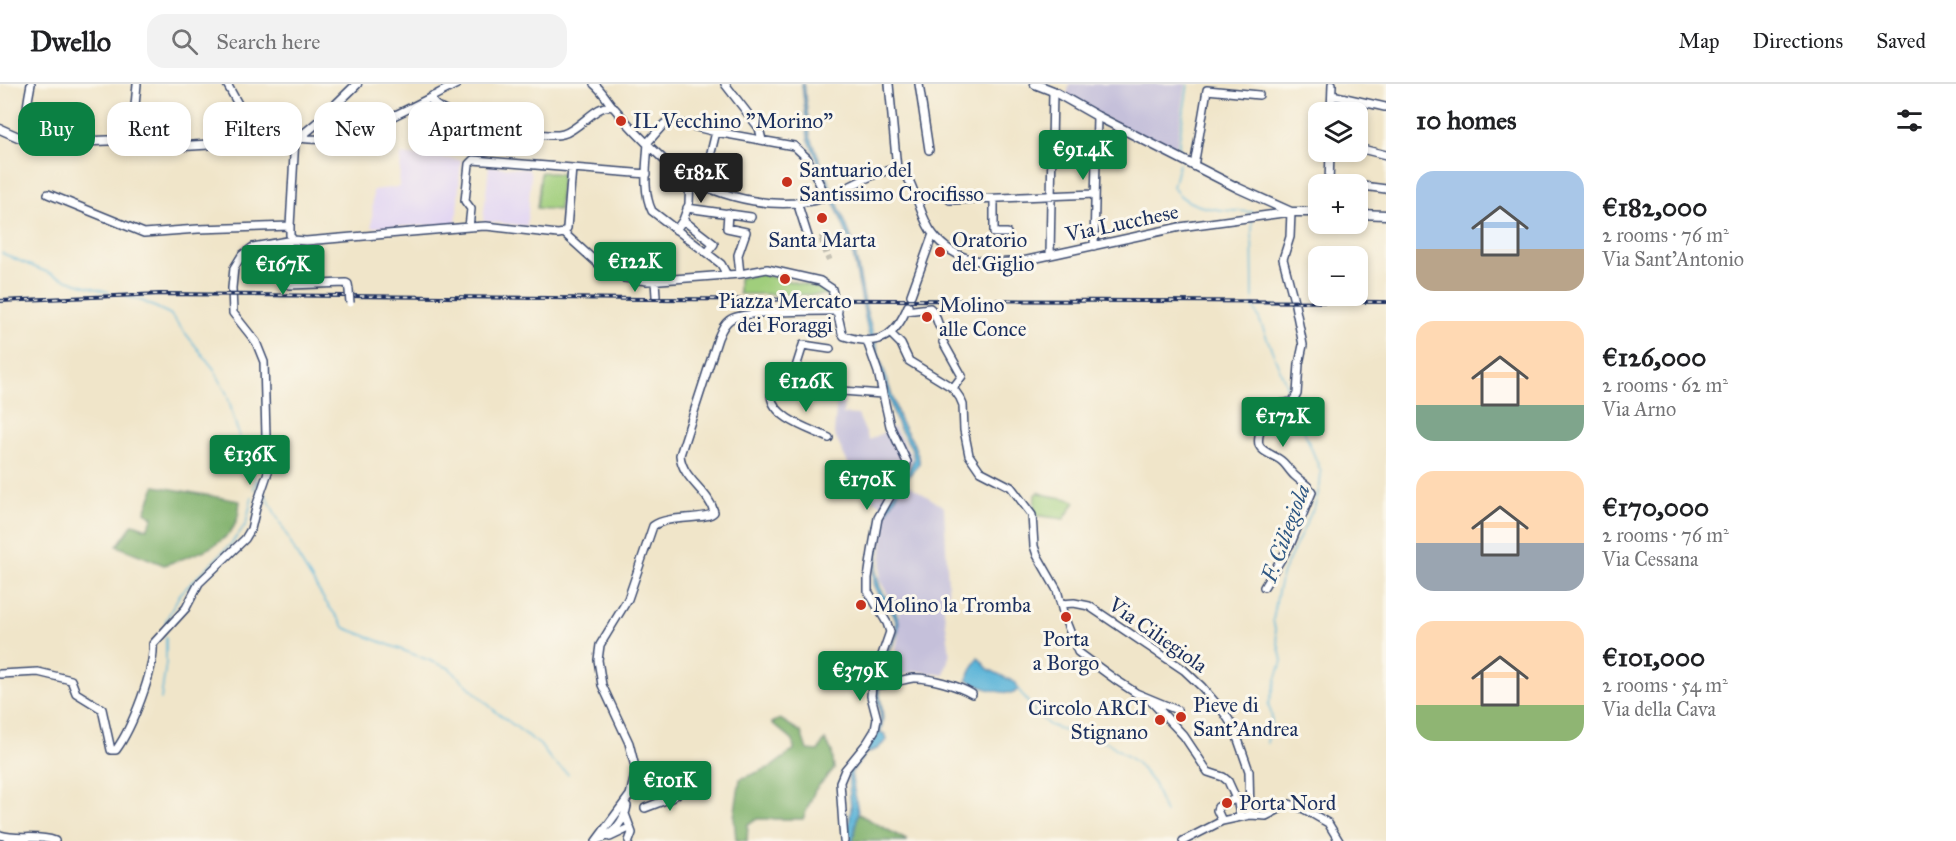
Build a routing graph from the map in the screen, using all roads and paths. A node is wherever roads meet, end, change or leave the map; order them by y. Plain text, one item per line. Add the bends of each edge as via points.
1 (31, 84) edge
2 (137, 84) edge
3 (226, 84) edge
4 (357, 84) edge
5 (458, 84) edge
6 (725, 84) edge
7 (889, 84) edge
8 (919, 84) edge
9 (1035, 84) edge
10 (1332, 84) edge
11 (597, 85) edge
12 (1053, 91) junction
13 (1259, 95) dead end
14 (1332, 95) junction
15 (432, 96) junction
16 (29, 102) edge
17 (135, 102) edge
18 (237, 102) edge
19 (1332, 102) edge
20 (613, 107) junction
21 (1385, 107) edge
22 (1097, 116) junction
23 (0, 129) edge
24 (716, 132) junction
25 (302, 133) edge
26 (18, 137) edge
27 (302, 138) edge
28 (762, 140) junction
29 (648, 142) junction
30 (929, 150) dead end
31 (1368, 150) edge
32 (1386, 155) edge
33 (294, 156) edge
34 (1194, 166) junction
35 (572, 168) junction
36 (897, 169) junction
37 (647, 174) junction
38 (690, 177) junction
39 (703, 184) junction
40 (1368, 187) edge
41 (1386, 189) edge
42 (48, 194) dead end
43 (1095, 194) junction
44 (826, 197) junction
45 (1050, 197) junction
46 (994, 199) junction
47 (950, 200) dead end
48 (797, 202) junction
49 (687, 208) junction
50 (1291, 212) junction
51 (1308, 212) edge
52 (728, 213) junction
53 (1368, 215) edge
54 (1384, 216) edge
55 (750, 217) dead end
56 (683, 220) junction
57 (290, 226) junction
58 (469, 226) junction
59 (676, 230) junction
60 (564, 232) junction
61 (1007, 233) dead end
62 (933, 234) junction
63 (291, 241) junction
64 (791, 243) dead end
65 (1094, 246) junction
66 (707, 253) junction
67 (1050, 255) junction
68 (733, 274) junction
69 (655, 281) junction
70 (911, 295) dead end
71 (656, 296) dead end
72 (350, 303) dead end
73 (838, 312) junction
74 (939, 326) dead end
75 (891, 334) junction
76 (867, 341) junction
77 (943, 342) dead end
78 (830, 349) dead end
79 (790, 386) junction
80 (953, 388) junction
81 (882, 394) junction
82 (829, 438) dead end
83 (1264, 587) dead end
84 (1061, 604) junction
85 (0, 674) edge
86 (872, 684) junction
87 (972, 694) dead end
88 (1150, 700) junction
89 (1176, 710) dead end
90 (680, 792) dead end
91 (1237, 798) junction
92 (625, 804) junction
93 (645, 808) dead end
94 (625, 814) junction
95 (1251, 815) junction
96 (1240, 817) junction
97 (1222, 821) junction
98 (629, 828) junction
99 (617, 830) junction
100 (0, 835) edge
101 (602, 839) edge
102 (55, 841) edge
103 (629, 841) edge
104 (844, 841) edge
105 (1183, 841) edge
106 (1339, 841) edge

1 - 16 street
2 - 17 street
3 - 18 street
4 - 25 main road
5 - 15 street
6 - 28 street via 759,128
7 - 36 street
8 - 30 street
9 - 12 main road
10 - 14 street
11 - 20 street
12 - 22 main road
12 - 45 street
13 - 34 street via 1207,90
14 - 19 street
14 - 21 street
15 - 20 street via 435,106 460,116 495,127 551,135 570,132 596,110
15 - 27 street via 348,134
20 - 29 street
22 - 34 main road
22 - 43 street
23 - 26 main road
24 - 28 street
24 - 29 street via 670,121
24 - 39 street
28 - 44 street via 799,149
29 - 37 street
29 - 38 street via 662,158
31 - 32 street
33 - 57 street
34 - 50 main road
35 - 37 street
35 - 58 street via 473,160 469,164 465,201 471,209
35 - 60 street
36 - 44 street
36 - 62 street via 907,177
37 - 59 street via 651,211
38 - 39 street
38 - 49 street
39 - 48 street via 752,200
40 - 41 street
42 - 57 street via 144,233
43 - 45 street
43 - 65 street
44 - 48 street
45 - 46 street
45 - 67 street
46 - 47 street
46 - 61 street via 994,233
48 - 64 street via 810,243
49 - 52 street
49 - 56 street
50 - 51 main road
50 - 65 street, Via Lucchese via 1180,227
50 - 83 street via 1290,237 1283,259 1303,345 1297,394 1293,401 1271,407 1258,436 1260,448 1281,460 1312,492 1291,543
52 - 55 street
52 - 68 street via 727,228 746,232
53 - 54 main road
56 - 59 street
56 - 66 street via 714,244
57 - 63 street
58 - 60 street
58 - 63 street
59 - 66 street
60 - 69 street via 611,274
62 - 67 street, Via Lucchese via 955,254 972,261 1009,263
62 - 70 street
63 - 72 street, bridge via 289,285 346,283
63 - 85 street via 253,247 234,268 233,313 256,342 266,373 270,465 251,529 199,584 186,608 153,644 154,657 136,716 118,748 111,750 102,709 76,693 71,680 38,672
65 - 67 street, Via Lucchese
66 - 68 street
68 - 69 street
68 - 73 street via 767,269 826,284 832,289
69 - 71 street
73 - 76 street via 844,336
73 - 92 street via 741,316 724,325 718,338 680,455 684,468 714,512 654,525 628,599 600,645 602,685 629,743 635,767 636,777
74 - 75 street via 930,308 907,309
75 - 76 street
75 - 80 street via 909,361
76 - 81 street
77 - 80 street via 962,376
78 - 79 street via 802,345
79 - 81 street
79 - 82 street via 777,386 773,391 772,401 779,411
80 - 84 street via 963,405 970,458 980,471 1011,487 1032,515 1034,546
81 - 86 street via 893,433 907,462 878,518 868,573 870,595 890,630
84 - 88 street via 1078,652
84 - 95 street, Via Ciliegiola via 1089,606 1184,670 1202,687 1236,733 1249,771
86 - 87 street via 882,686 920,678
86 - 104 street via 875,728 840,782
88 - 89 street
88 - 91 street via 1184,736 1208,772 1228,781
90 - 93 street
91 - 96 street
91 - 97 street via 1218,807
92 - 94 street
92 - 101 street
94 - 98 street
94 - 99 street
95 - 96 street
95 - 106 street via 1266,816 1295,805 1328,823
96 - 97 street
97 - 105 street
98 - 99 street
98 - 103 street
99 - 101 street
100 - 102 street

